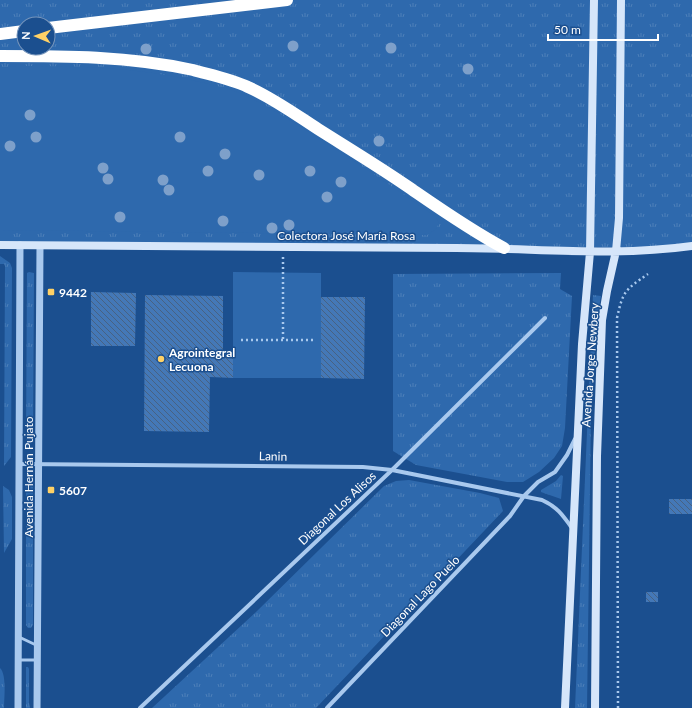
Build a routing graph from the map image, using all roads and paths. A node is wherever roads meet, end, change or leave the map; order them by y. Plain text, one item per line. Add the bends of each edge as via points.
1 (287, 0) edge
2 (594, 0) edge
3 (620, 0) edge
4 (56, 27) edge
5 (16, 32) edge
6 (0, 34) edge
7 (0, 56) edge
8 (0, 245) edge
9 (20, 246) junction
10 (40, 246) junction
11 (692, 246) edge
12 (504, 248) junction
13 (616, 251) junction
14 (590, 252) junction
15 (283, 273) dead end
16 (648, 274) dead end
17 (545, 318) dead end
18 (241, 340) dead end
19 (283, 340) junction
20 (316, 340) dead end
21 (578, 433) junction
22 (19, 464) junction
23 (39, 464) junction
24 (392, 470) junction
25 (524, 496) junction
26 (574, 531) junction
27 (18, 637) junction
28 (38, 645) junction
29 (18, 660) junction
30 (38, 660) junction
31 (18, 708) edge
32 (37, 708) edge
33 (140, 708) edge
34 (327, 708) edge
35 (565, 708) edge
36 (595, 708) edge
37 (618, 708) edge

1 - 4 highway
2 - 14 main road, Avenida Jorge Newbery
3 - 13 main road, Avenida Jorge Newbery via 619,218
5 - 6 highway
7 - 12 highway via 123,59 211,74 247,86 280,104
8 - 9 main road, Colectora José María Rosa
9 - 10 main road, Colectora José María Rosa
9 - 22 street, Avenida Hernán Pujato
10 - 12 main road, Colectora José María Rosa
10 - 23 street, Avenida Hernán Pujato
11 - 13 main road, Colectora José María Rosa
12 - 14 main road, Colectora José María Rosa
13 - 14 main road, Colectora José María Rosa
13 - 36 main road, Avenida Jorge Newbery via 602,320 597,456
14 - 21 main road, Avenida Jorge Newbery
15 - 19 path
16 - 37 path, Avenida Jorge Newbery via 629,287 621,299 617,318
17 - 24 street, Diagonal Los Alisos
18 - 19 path
19 - 20 path
21 - 25 street, Diagonal Lago Puelo via 555,472 538,482
21 - 26 main road, Avenida Jorge Newbery
22 - 23 street, Lanin
22 - 27 street, Avenida Hernán Pujato
23 - 24 street, Lanin via 363,467
23 - 28 street, Avenida Hernán Pujato
24 - 25 street, Lanin
24 - 33 street, Diagonal Los Alisos
25 - 26 street via 542,500 553,506 562,513
25 - 34 street, Diagonal Lago Puelo via 510,516
26 - 35 main road, Avenida Jorge Newbery
27 - 28 lane
27 - 29 street, Avenida Hernán Pujato
28 - 30 street, Avenida Hernán Pujato
29 - 30 lane
29 - 31 street, Avenida Hernán Pujato
30 - 32 street, Avenida Hernán Pujato

